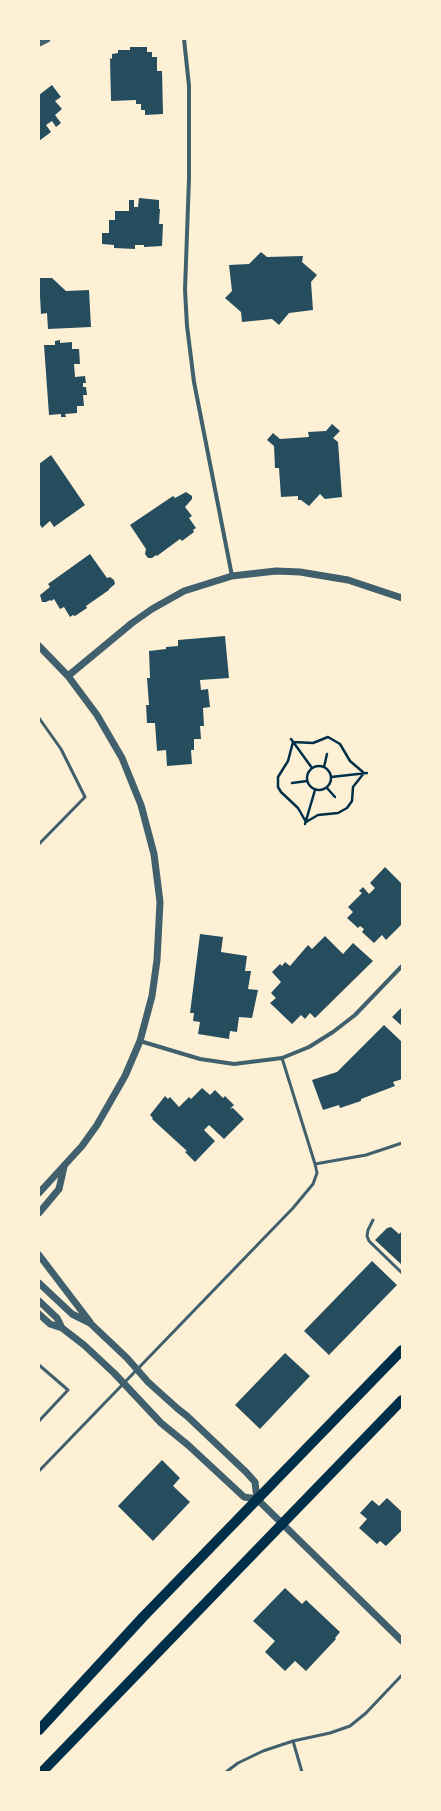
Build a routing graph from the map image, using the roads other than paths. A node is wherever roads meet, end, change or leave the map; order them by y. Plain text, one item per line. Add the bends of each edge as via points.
1 (184, 39) edge
2 (232, 576) junction
3 (402, 598) edge
4 (39, 646) edge
5 (68, 676) junction
6 (39, 718) edge
7 (39, 844) edge
8 (402, 966) edge
9 (140, 1041) junction
10 (282, 1058) junction
11 (402, 1143) edge
12 (315, 1164) junction
13 (64, 1167) junction
14 (39, 1193) edge
15 (39, 1213) edge
16 (373, 1220) dead end
17 (39, 1255) edge
18 (402, 1273) edge
19 (39, 1283) edge
20 (39, 1301) edge
21 (39, 1314) edge
22 (90, 1323) junction
23 (62, 1328) junction
24 (402, 1350) edge
25 (39, 1366) edge
26 (138, 1370) junction
27 (124, 1384) junction
28 (402, 1400) edge
29 (39, 1421) edge
30 (39, 1471) edge
31 (257, 1499) junction
32 (283, 1524) junction
33 (402, 1641) edge
34 (402, 1675) edge
35 (39, 1730) edge
36 (293, 1741) junction
37 (42, 1772) edge
38 (226, 1772) edge
39 (302, 1772) edge

1 - 2 street via 189,93 185,290 187,326 194,382
2 - 3 street via 300,572 348,580
2 - 5 street via 184,591 152,609
4 - 5 street
5 - 9 street via 97,715 122,758 141,805 154,854 160,902 159,948 152,996
6 - 7 lane via 61,749 85,797
8 - 10 street via 355,1014 333,1032 309,1047
9 - 10 street via 200,1059 234,1064
9 - 13 street via 114,1098 82,1146
10 - 12 lane
11 - 12 lane via 366,1155
12 - 26 lane via 317,1173 306,1194
13 - 14 street
13 - 15 street via 60,1189
16 - 18 lane via 368,1230 369,1241
17 - 22 street
19 - 22 street via 72,1314
20 - 23 street via 57,1318
21 - 23 street via 50,1324
22 - 26 street
23 - 27 street via 84,1345
24 - 31 main road
25 - 29 lane via 68,1390
26 - 27 lane
26 - 31 street via 246,1472 255,1482
27 - 30 lane
27 - 31 street via 161,1423 234,1489 244,1497
28 - 32 main road
31 - 32 street
31 - 35 main road
32 - 33 street
32 - 37 main road
34 - 36 lane via 350,1726
36 - 38 lane via 263,1751
36 - 39 lane

